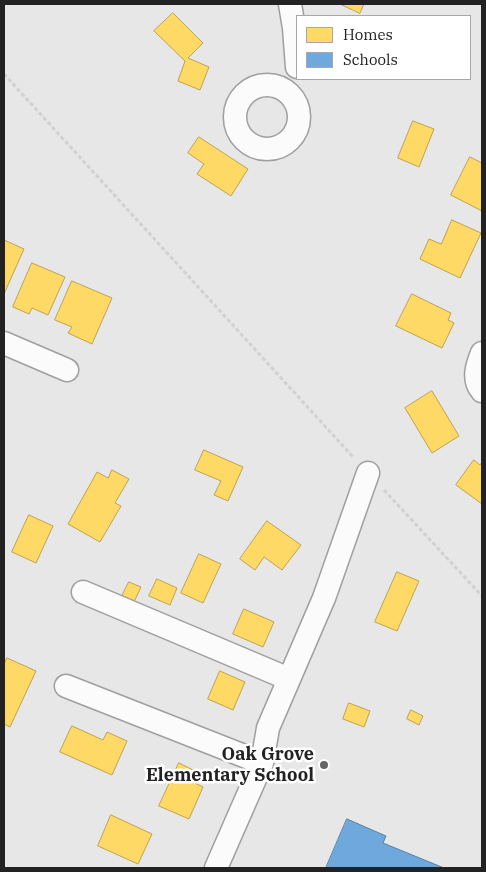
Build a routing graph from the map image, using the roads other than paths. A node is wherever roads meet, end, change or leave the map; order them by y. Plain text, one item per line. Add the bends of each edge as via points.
1 (290, 4) edge
2 (296, 55) edge
3 (296, 77) edge
4 (291, 96) dead end
5 (4, 343) edge
6 (482, 353) edge
7 (67, 370) dead end
8 (482, 391) edge
9 (368, 472) road end
10 (83, 592) dead end
11 (289, 679) junction
12 (66, 686) dead end
13 (262, 763) junction
14 (216, 868) edge

1 - 2 street
3 - 4 street
5 - 7 street
6 - 8 street via 476,368 478,387
9 - 11 street via 324,598
10 - 11 street
11 - 13 street via 268,728
12 - 13 street
13 - 14 street

